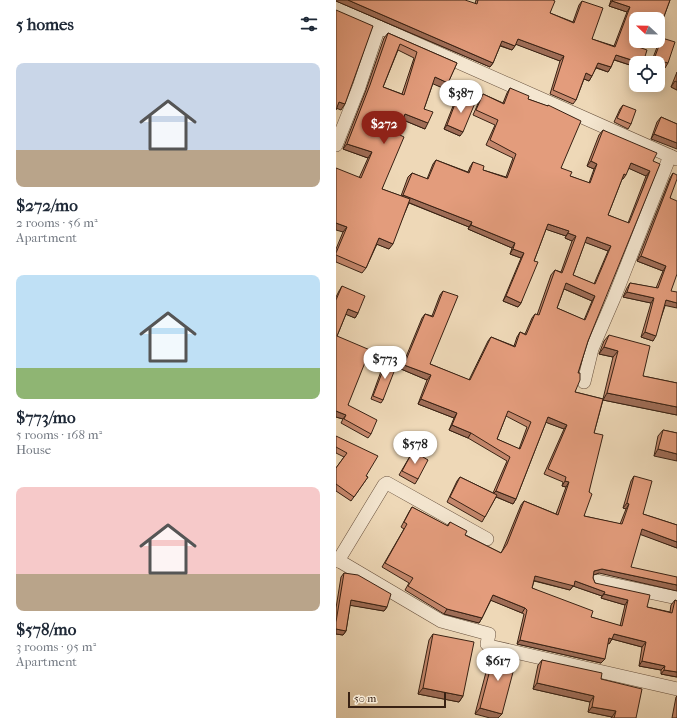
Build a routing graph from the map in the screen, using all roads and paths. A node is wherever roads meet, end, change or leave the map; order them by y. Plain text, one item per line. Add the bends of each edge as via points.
1 (336, 8) edge
2 (379, 27) junction
3 (336, 144) edge
4 (673, 157) edge
5 (584, 382) dead end
6 (487, 539) dead end
7 (337, 560) edge
8 (597, 581) dead end
9 (677, 598) edge
10 (677, 689) edge

1 - 2 street
2 - 3 street
2 - 4 street
4 - 5 street via 592,349
6 - 7 street via 388,483 384,485
7 - 10 street via 441,621 489,634 489,646
8 - 9 street

